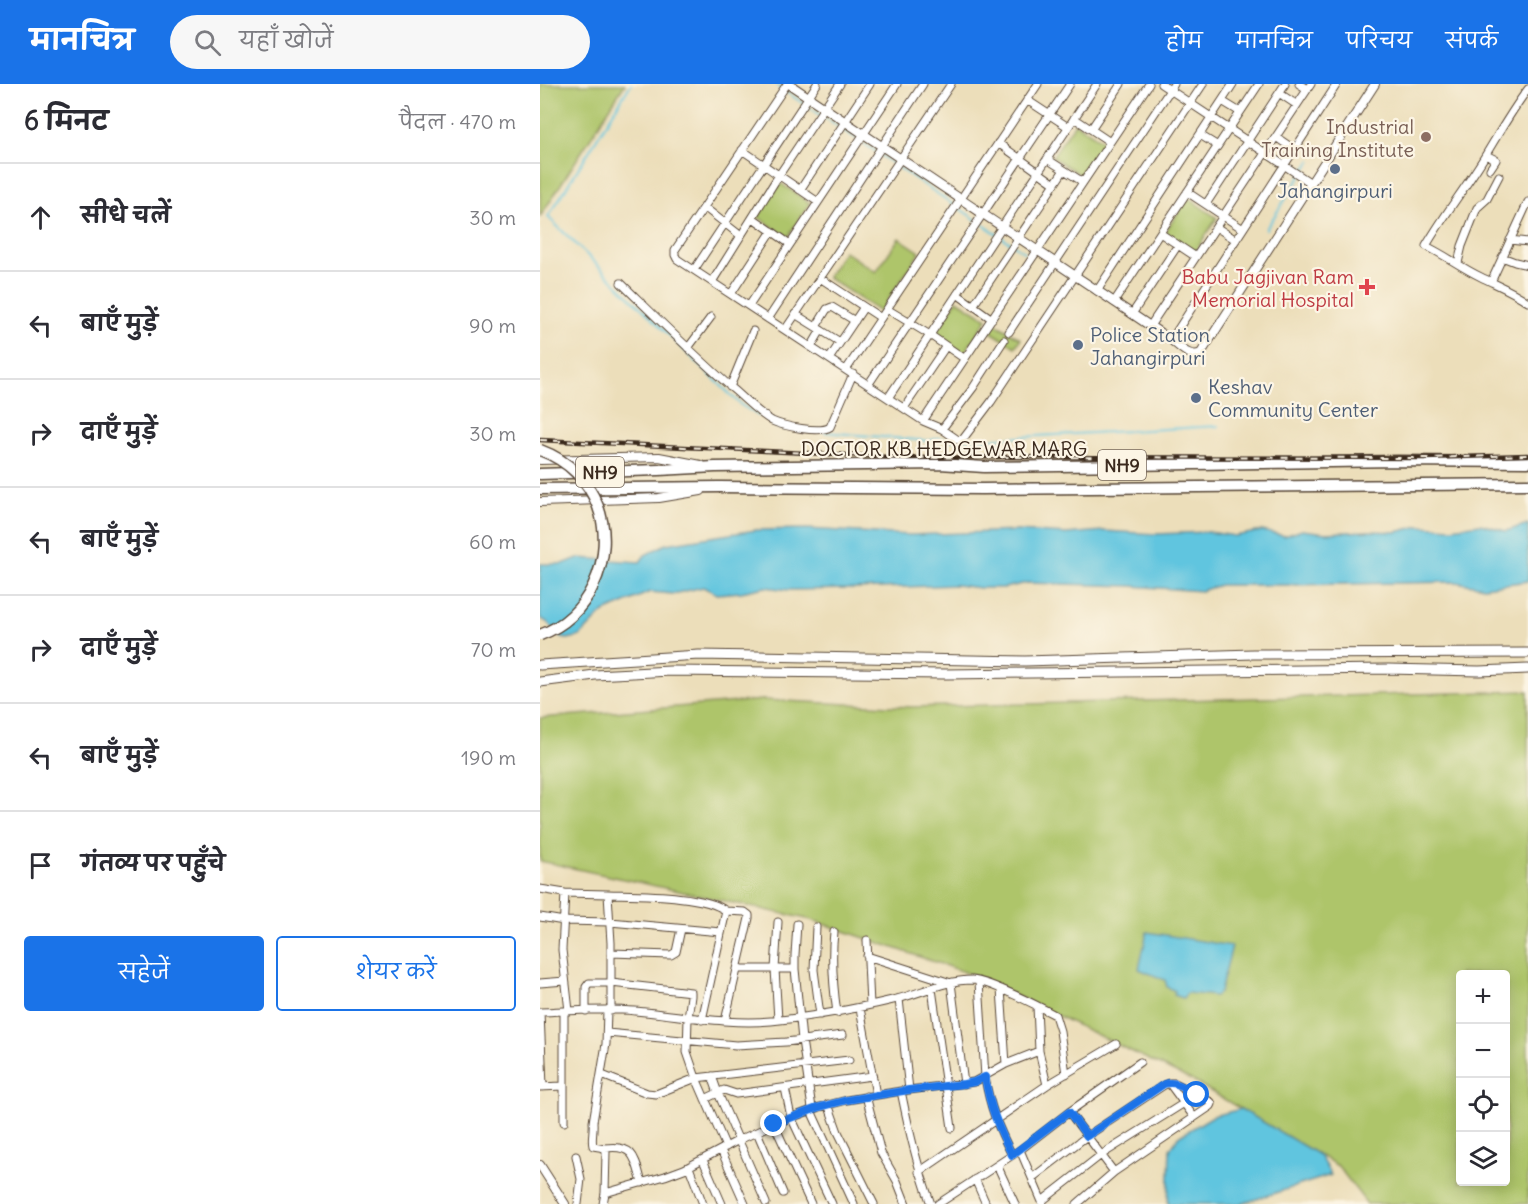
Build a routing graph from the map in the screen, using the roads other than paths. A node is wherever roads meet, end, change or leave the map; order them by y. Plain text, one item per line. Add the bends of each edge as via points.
1 (788, 84) edge
2 (817, 84) edge
3 (840, 84) edge
4 (870, 84) edge
5 (897, 84) edge
6 (923, 84) edge
7 (951, 84) edge
8 (1038, 84) edge
9 (1070, 84) edge
10 (1097, 84) edge
11 (1122, 84) edge
12 (1149, 84) edge
13 (1161, 84) edge
14 (1203, 84) edge
15 (1233, 84) edge
16 (1259, 84) edge
17 (1285, 84) edge
18 (1299, 84) edge
19 (1337, 84) edge
20 (1374, 84) edge
21 (1172, 87) edge
22 (1309, 87) edge
23 (1528, 89) edge
24 (1279, 93) junction
25 (808, 97) junction
26 (1027, 100) junction
27 (1222, 101) junction
28 (1190, 103) junction
29 (1297, 105) junction
30 (824, 108) junction
31 (1240, 112) junction
32 (1049, 114) junction
33 (1211, 117) junction
34 (1074, 118) junction
35 (845, 122) junction
36 (1068, 127) junction
37 (1091, 129) junction
38 (1229, 129) junction
39 (864, 134) junction
40 (1200, 135) junction
41 (1276, 137) junction
42 (1247, 141) junction
43 (1110, 142) junction
44 (999, 143) junction
45 (882, 146) junction
46 (1218, 146) junction
47 (742, 150) junction
48 (1295, 150) junction
49 (1265, 153) junction
50 (1485, 156) junction
51 (900, 159) junction
52 (1020, 159) junction
53 (1047, 159) junction
54 (763, 165) junction
55 (1285, 166) junction
56 (1490, 169) dead end
57 (1064, 170) junction
58 (1038, 172) junction
59 (779, 175) junction
60 (1499, 176) dead end
61 (1083, 182) junction
62 (1311, 183) junction
63 (1054, 184) junction
64 (800, 190) junction
65 (1187, 192) junction
66 (961, 199) junction
67 (818, 202) junction
68 (1528, 202) edge
69 (1206, 204) junction
70 (704, 207) junction
71 (983, 214) junction
72 (1223, 216) junction
73 (753, 218) junction
74 (724, 224) junction
75 (1002, 227) junction
76 (1216, 227) junction
77 (1243, 230) junction
78 (772, 231) junction
79 (1160, 233) junction
80 (741, 236) junction
81 (1018, 238) junction
82 (1236, 240) junction
83 (1510, 240) junction
84 (1528, 242) edge
85 (790, 244) junction
86 (1178, 245) junction
87 (1037, 250) junction
88 (1196, 257) junction
89 (1502, 257) junction
90 (1055, 262) junction
91 (1458, 263) junction
92 (1528, 265) edge
93 (694, 270) junction
94 (1075, 276) junction
95 (820, 278) junction
96 (712, 282) junction
97 (1491, 282) junction
98 (621, 284) dead end
99 (1097, 291) junction
100 (730, 294) junction
101 (957, 294) junction
102 (1114, 302) junction
103 (1528, 302) edge
104 (749, 306) junction
105 (973, 306) junction
106 (864, 307) junction
107 (887, 309) junction
108 (795, 314) junction
109 (1132, 314) junction
110 (711, 317) dead end
111 (881, 318) junction
112 (992, 318) junction
113 (768, 319) junction
114 (855, 321) junction
115 (910, 323) junction
116 (1150, 326) junction
117 (819, 328) junction
118 (785, 330) junction
119 (753, 331) dead end
120 (1009, 332) dead end
121 (930, 335) junction
122 (1004, 340) dead end
123 (1171, 340) junction
124 (840, 342) junction
125 (946, 346) junction
126 (811, 347) junction
127 (688, 348) junction
128 (965, 358) junction
129 (829, 359) junction
130 (849, 372) junction
131 (868, 385) junction
132 (730, 387) junction
133 (888, 398) junction
134 (904, 408) junction
135 (923, 420) junction
136 (942, 429) junction
137 (540, 450) edge
138 (540, 460) edge
139 (1528, 462) edge
140 (715, 467) junction
141 (540, 474) edge
142 (1528, 484) edge
143 (719, 487) junction
144 (540, 489) edge
145 (540, 502) edge
146 (540, 634) edge
147 (1528, 653) edge
148 (540, 665) edge
149 (1528, 669) edge
150 (540, 682) edge
151 (540, 890) edge
152 (565, 892) junction
153 (608, 894) junction
154 (726, 911) junction
155 (540, 917) edge
156 (564, 921) junction
157 (610, 922) junction
158 (778, 922) dead end
159 (797, 924) dead end
160 (816, 927) dead end
161 (681, 929) junction
162 (834, 932) dead end
163 (721, 933) junction
164 (867, 940) dead end
165 (611, 953) junction
166 (867, 956) junction
167 (737, 969) junction
168 (775, 969) junction
169 (795, 969) junction
170 (565, 981) junction
171 (979, 982) junction
172 (540, 983) edge
173 (611, 983) junction
174 (951, 983) junction
175 (932, 989) junction
176 (1001, 989) junction
177 (899, 999) junction
178 (870, 1005) junction
179 (1037, 1006) junction
180 (860, 1008) junction
181 (609, 1010) junction
182 (567, 1011) junction
183 (586, 1011) junction
184 (540, 1012) edge
185 (837, 1013) junction
186 (820, 1015) junction
187 (688, 1018) junction
188 (801, 1018) junction
189 (702, 1020) junction
190 (778, 1020) junction
191 (725, 1021) junction
192 (607, 1033) junction
193 (843, 1035) dead end
194 (687, 1040) junction
195 (802, 1040) junction
196 (1116, 1044) dead end
197 (1039, 1051) junction
198 (849, 1060) dead end
199 (1140, 1062) dead end
200 (806, 1064) junction
201 (1006, 1064) junction
202 (1066, 1074) junction
203 (602, 1075) junction
204 (712, 1076) junction
205 (872, 1076) junction
206 (696, 1077) junction
207 (985, 1077) junction
208 (1169, 1083) junction
209 (809, 1084) junction
210 (964, 1084) junction
211 (1047, 1085) junction
212 (563, 1086) junction
213 (945, 1086) junction
214 (542, 1087) edge
215 (785, 1088) junction
216 (905, 1090) junction
217 (718, 1093) junction
218 (876, 1095) junction
219 (1197, 1095) junction
220 (866, 1096) junction
221 (705, 1098) junction
222 (1185, 1103) junction
223 (828, 1104) junction
224 (813, 1110) junction
225 (1069, 1112) junction
226 (791, 1117) junction
227 (1194, 1117) junction
228 (995, 1120) junction
229 (564, 1122) dead end
230 (774, 1124) junction
231 (952, 1128) dead end
232 (757, 1132) junction
233 (1087, 1136) junction
234 (739, 1140) junction
235 (605, 1148) junction
236 (723, 1148) junction
237 (1020, 1150) junction
238 (1012, 1155) junction
239 (1101, 1155) junction
240 (576, 1156) dead end
241 (703, 1160) junction
242 (997, 1165) junction
243 (540, 1166) edge
244 (689, 1167) junction
245 (919, 1172) junction
246 (1114, 1172) junction
247 (1032, 1178) junction
248 (975, 1179) junction
249 (642, 1183) junction
250 (605, 1193) junction
251 (783, 1193) dead end
252 (766, 1203) edge
253 (1043, 1203) edge
254 (565, 1204) edge
255 (578, 1204) edge
256 (603, 1204) edge
257 (703, 1204) edge
258 (722, 1204) edge
259 (745, 1204) edge
260 (811, 1204) edge
261 (832, 1204) edge
262 (854, 1204) edge
263 (874, 1204) edge
264 (906, 1204) edge
265 (931, 1204) edge
266 (938, 1204) edge
267 (987, 1204) edge
268 (1015, 1204) edge
269 (1077, 1204) edge

1 - 25 street
1 - 47 street
2 - 25 street
3 - 30 street
4 - 35 street
5 - 39 street
6 - 45 street
7 - 51 street
8 - 26 street
9 - 32 street
10 - 34 street
11 - 37 street
12 - 43 street
13 - 21 street
14 - 28 street
15 - 27 street
16 - 31 street
17 - 24 street
18 - 22 street
19 - 48 street
20 - 62 street
21 - 28 street
21 - 90 street
22 - 29 street
23 - 50 street
24 - 29 street
24 - 42 street
25 - 30 street
25 - 54 street
26 - 32 street
26 - 44 street
27 - 31 street
27 - 33 street
28 - 33 street
28 - 94 street
29 - 41 street
30 - 35 street
30 - 59 street
31 - 38 street
32 - 36 street
32 - 52 street
33 - 38 street
33 - 40 street
34 - 36 street
34 - 37 street
35 - 39 street
35 - 64 street
36 - 53 street
37 - 43 street
38 - 42 street
38 - 46 street
39 - 45 street
39 - 67 street
40 - 46 street
40 - 99 street
41 - 48 street
41 - 49 street
42 - 49 street
42 - 69 street
43 - 61 street
44 - 52 street
44 - 66 street
45 - 51 street
45 - 113 street
46 - 65 street
47 - 54 street
47 - 70 street
48 - 55 street
49 - 55 street
49 - 72 street
50 - 56 street via 1496,160
50 - 91 street via 1426,246
51 - 66 street
51 - 95 street
52 - 58 street
52 - 71 street
53 - 57 street
53 - 58 street
54 - 59 street
54 - 74 street
55 - 62 street
55 - 77 street
57 - 61 street
57 - 63 street
58 - 63 street
58 - 75 street
59 - 64 street
59 - 73 street
60 - 91 street via 1488,199 1477,208
61 - 87 street
62 - 123 street via 1201,353 1191,355
63 - 81 street
64 - 67 street
65 - 69 street
65 - 79 street
66 - 71 street
66 - 107 street
67 - 85 street
68 - 83 street
69 - 72 street
70 - 74 street
70 - 93 street via 675,250 677,259
71 - 75 street
71 - 115 street
72 - 76 street
72 - 77 street
73 - 78 street
73 - 80 street
74 - 80 street
74 - 93 street
75 - 81 street
75 - 101 street
76 - 82 street
76 - 88 street
77 - 82 street
78 - 85 street
78 - 100 street
79 - 86 street
79 - 102 street
80 - 96 street
81 - 87 street
81 - 105 street
82 - 123 street
83 - 84 street
83 - 89 street
85 - 104 street
86 - 88 street
86 - 109 street
87 - 90 street
87 - 112 street
88 - 116 street
89 - 92 street
89 - 97 street
90 - 94 street
90 - 120 street
91 - 97 street
93 - 96 street
94 - 99 street
94 - 136 street via 963,439 958,440
95 - 106 street
95 - 108 street
96 - 100 street
97 - 103 street
98 - 127 street
99 - 102 street
100 - 104 street
101 - 105 street
101 - 121 street
102 - 109 street
104 - 113 street
105 - 112 street
106 - 111 street
106 - 114 street
107 - 111 street
107 - 115 street
108 - 117 street
108 - 118 street
109 - 116 street
110 - 127 street
111 - 130 street
112 - 128 street
113 - 118 street
114 - 117 street via 832,307 827,309
114 - 124 street
115 - 121 street
115 - 131 street
116 - 123 street
117 - 124 street
117 - 126 street
118 - 126 street
119 - 132 street
121 - 125 street
121 - 133 street
122 - 136 street
124 - 129 street
125 - 128 street
125 - 134 street
126 - 129 street
127 - 132 street
128 - 135 street
129 - 130 street
130 - 131 street
130 - 132 street via 830,427 825,430 771,420
131 - 133 street
133 - 134 street
134 - 135 street
135 - 136 street
137 - 146 highway, bridge via 568,465 587,485 599,509 604,532 602,563 582,606 561,624
138 - 140 street via 659,457
139 - 140 highway, DOCTOR KB HEDGEWAR MARG / NH9
140 - 141 highway, DOCTOR KB HEDGEWAR MARG / NH9
142 - 143 highway, DOCTOR KB HEDGEWAR MARG
143 - 144 highway, DOCTOR KB HEDGEWAR MARG / NH9
143 - 145 street via 659,498
147 - 148 main road via 1253,654 1025,661 699,655
149 - 150 main road via 946,674 670,671
151 - 152 street
152 - 153 street
152 - 156 street
153 - 154 street via 684,898
153 - 157 street
154 - 163 street
154 - 167 street via 749,915
155 - 156 street
156 - 157 street
156 - 170 street
157 - 161 street
157 - 165 street
158 - 168 street
159 - 169 street
160 - 186 street via 814,970
161 - 163 street
161 - 165 street via 676,952 671,955
162 - 185 street via 832,961
163 - 189 street
164 - 166 street
165 - 173 street
166 - 174 street
166 - 178 street
167 - 168 street
167 - 191 street
168 - 169 street
168 - 190 street
169 - 188 street
170 - 172 street
170 - 182 street
171 - 174 street
171 - 176 street
171 - 207 street
173 - 181 street
173 - 183 street via 587,984
173 - 187 street via 688,990 692,996
174 - 175 street
174 - 210 street
175 - 177 street
175 - 213 street
176 - 179 street
176 - 201 street
177 - 178 street
177 - 216 street
178 - 180 street
179 - 197 street
179 - 202 street via 1057,1017
180 - 185 street
180 - 205 street
181 - 183 street
181 - 187 street
181 - 192 street
182 - 183 street
182 - 184 street
182 - 212 street
184 - 214 street
185 - 186 street
186 - 188 street
187 - 189 street
187 - 194 street
188 - 190 street
188 - 195 street
189 - 191 street
190 - 191 street
192 - 194 street
192 - 203 street
193 - 195 street
194 - 195 street via 736,1045
194 - 206 street
195 - 200 street
196 - 202 street
197 - 201 street
197 - 211 street
198 - 200 street
199 - 225 street
200 - 204 street
200 - 209 street
201 - 207 street
202 - 211 street
203 - 206 street via 656,1094
203 - 235 street via 592,1143
204 - 206 street
204 - 217 street
205 - 209 street
205 - 218 street
206 - 221 street
207 - 210 street
207 - 228 street
208 - 219 street
208 - 222 street
208 - 233 street
209 - 215 street
209 - 224 street
210 - 213 street
211 - 228 street
212 - 214 street
212 - 229 street
213 - 216 street
213 - 231 street
215 - 217 street
215 - 226 street
216 - 218 street
216 - 245 street
217 - 221 street
217 - 234 street
218 - 220 street
219 - 222 street
219 - 227 street via 1212,1104
220 - 223 street
220 - 264 street via 881,1153
221 - 236 street
222 - 227 street
222 - 239 street
223 - 224 street
223 - 263 street
224 - 226 street
224 - 262 street
225 - 233 street
225 - 237 street
226 - 230 street
226 - 261 street
227 - 246 street
228 - 238 street
228 - 245 street
230 - 232 street
230 - 260 street
232 - 234 street
232 - 251 street
233 - 239 street
233 - 247 street
234 - 236 street
234 - 252 street
235 - 249 street via 629,1150
235 - 250 street
236 - 241 street
236 - 259 street
237 - 238 street
237 - 247 street
238 - 242 street
239 - 246 street
239 - 253 street
240 - 255 street via 582,1179
241 - 244 street
241 - 258 street
242 - 248 street
242 - 268 street
243 - 254 street
244 - 249 street
244 - 257 street
245 - 265 street
246 - 269 street
247 - 253 street
248 - 266 street
248 - 267 street
249 - 250 street
250 - 256 street

